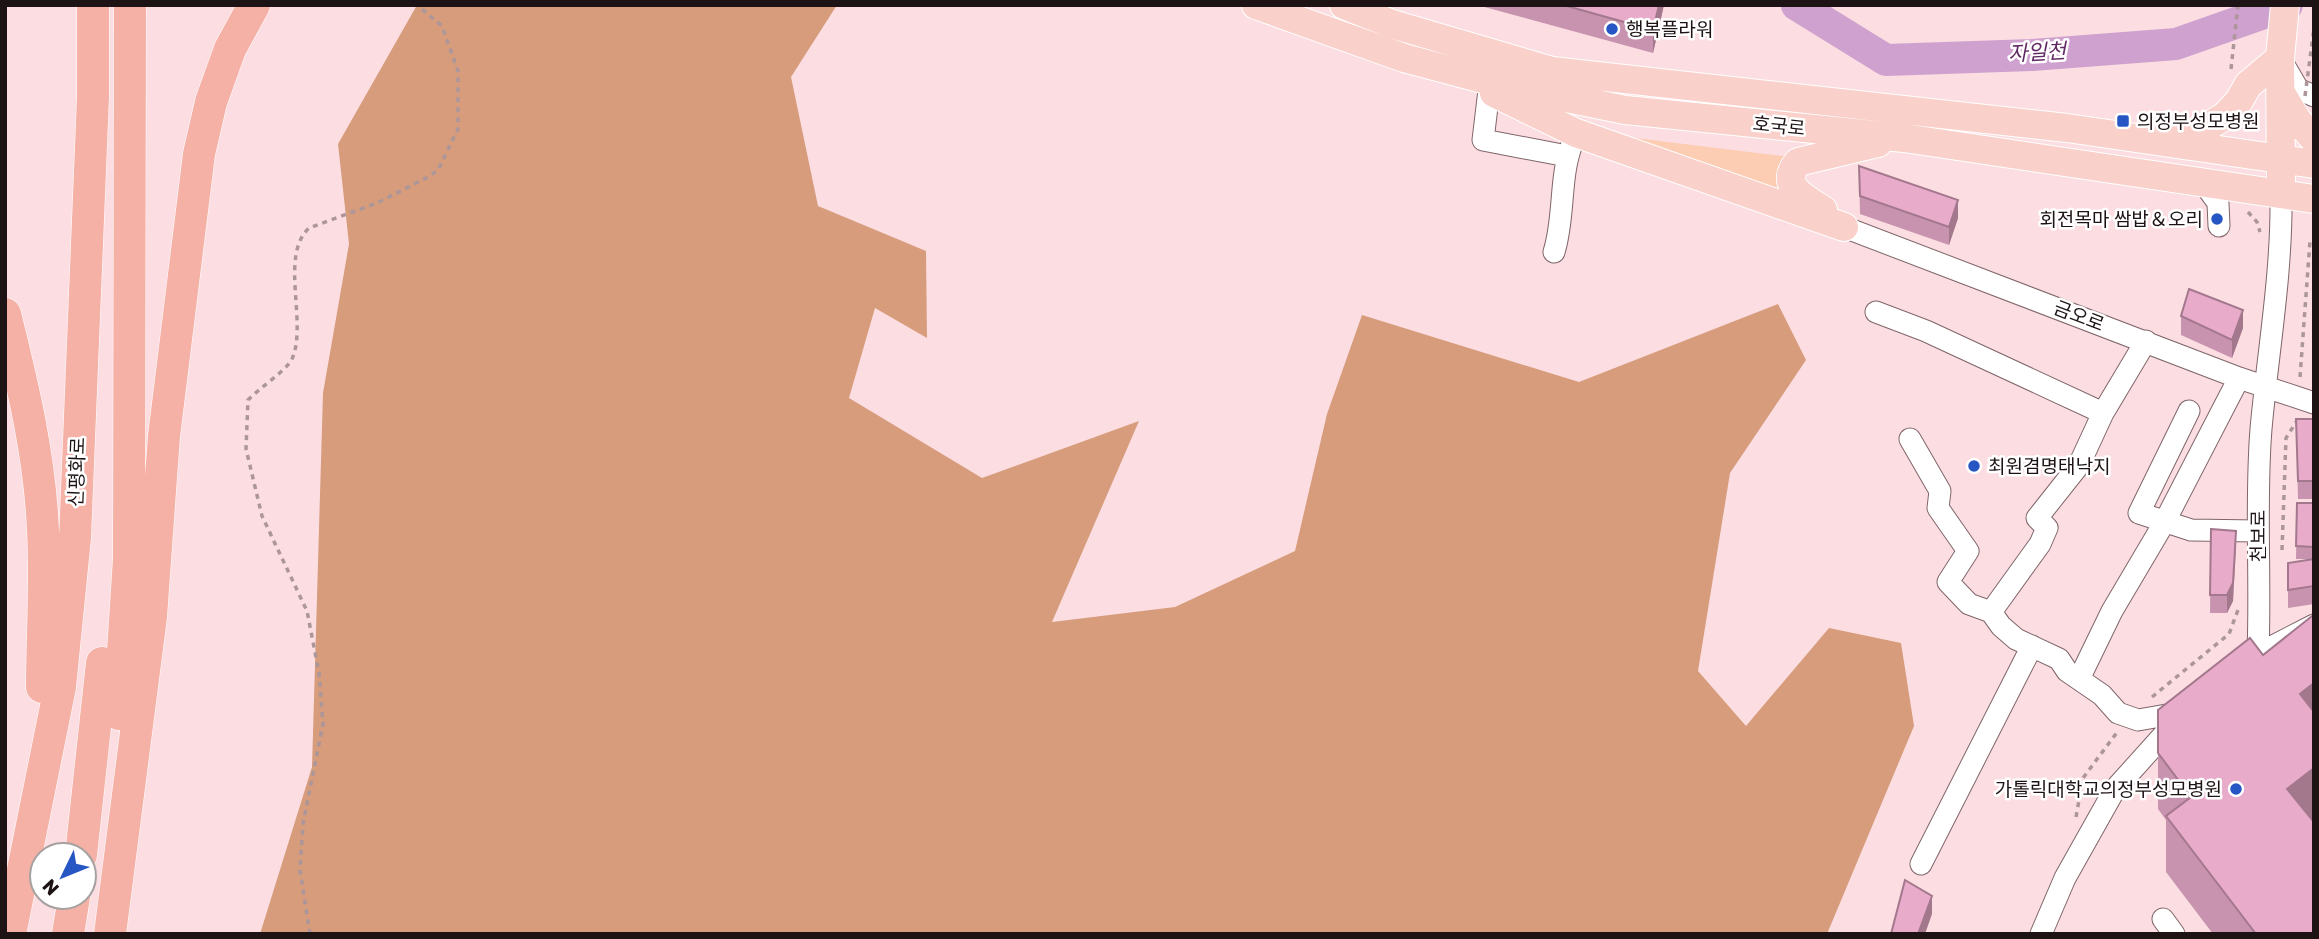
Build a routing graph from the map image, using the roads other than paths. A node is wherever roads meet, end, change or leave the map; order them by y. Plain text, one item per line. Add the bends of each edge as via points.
1 (93, 5) edge
2 (130, 5) edge
3 (254, 5) edge
4 (1256, 5) edge
5 (1344, 5) edge
6 (2285, 5) edge
7 (1404, 58) junction
8 (2280, 58) junction
9 (1489, 90) junction
10 (2300, 95) edge
11 (131, 99) junction
12 (1904, 138) junction
13 (2137, 138) junction
14 (2314, 139) edge
15 (1571, 145) junction
16 (2281, 160) junction
17 (2314, 164) edge
18 (2203, 182) junction
19 (2281, 196) junction
20 (2314, 199) edge
21 (2219, 226) dead end
22 (1844, 227) junction
23 (1554, 252) dead end
24 (1876, 313) dead end
25 (5, 314) edge
26 (2146, 341) junction
27 (5, 354) edge
28 (2239, 379) junction
29 (2268, 386) junction
30 (2189, 411) dead end
31 (2310, 412) edge
32 (2103, 413) junction
33 (1910, 439) dead end
34 (40, 482) junction
35 (2164, 523) junction
36 (2257, 531) junction
37 (1991, 612) junction
38 (2314, 625) edge
39 (2032, 646) junction
40 (2258, 652) junction
41 (2235, 668) edge
42 (2276, 668) edge
43 (2080, 677) junction
44 (2203, 694) edge
45 (2185, 712) junction
46 (43, 770) junction
47 (82, 841) edge
48 (1921, 864) dead end
49 (72, 911) edge
50 (10, 934) edge
51 (68, 934) edge
52 (103, 934) edge
53 (110, 934) edge
54 (2041, 934) edge

1 - 46 highway, 신평화로 via 75,538 60,687
2 - 11 highway, 신평화로
3 - 53 highway via 230,49 199,154 164,436 151,617
4 - 7 main road, 호국로
5 - 13 main road, 호국로 via 1392,24 1552,71
6 - 8 main road, 천보로
7 - 9 main road
7 - 12 main road, 호국로 via 1625,110
8 - 10 main road, 천보로
8 - 13 main road via 2248,85 2225,116 2200,131
9 - 15 main road
9 - 15 street via 1483,140
10 - 14 main road via 2297,120
10 - 16 main road, 천보로
11 - 47 highway, 신평화로 via 114,544
11 - 52 highway, 신평화로 via 129,558
12 - 18 main road, 호국로
12 - 22 main road via 1801,159 1794,167 1791,178 1797,194
13 - 16 main road, 호국로
15 - 22 main road
15 - 23 street via 1562,226
16 - 17 main road, 호국로
16 - 19 main road, 천보로
18 - 19 main road, 호국로
18 - 21 street via 2218,203
19 - 20 main road, 호국로
19 - 29 street, 천보로
22 - 26 street, 금오로
24 - 32 street via 1926,331
25 - 34 highway via 30,413
26 - 28 street, 금오로
26 - 32 street
27 - 34 highway
28 - 29 street, 금오로
28 - 35 street
29 - 31 street, 금오로
29 - 36 street, 천보로 via 2261,428
30 - 35 street via 2139,513
32 - 37 street via 2079,465 2037,518 2047,528 2040,544
33 - 37 street via 1940,491 1938,508 1968,551 1948,582 1969,604
34 - 46 highway
35 - 36 street via 2191,530
35 - 43 street via 2112,611
36 - 40 street, 천보로
37 - 39 street via 2008,633
38 - 40 street
39 - 43 street via 2059,659 2067,671
39 - 48 street
40 - 41 street
40 - 42 street
43 - 45 street via 2118,713 2138,720
44 - 45 street
45 - 54 street via 2115,789 2065,878
46 - 50 highway, 신평화로
49 - 51 highway

